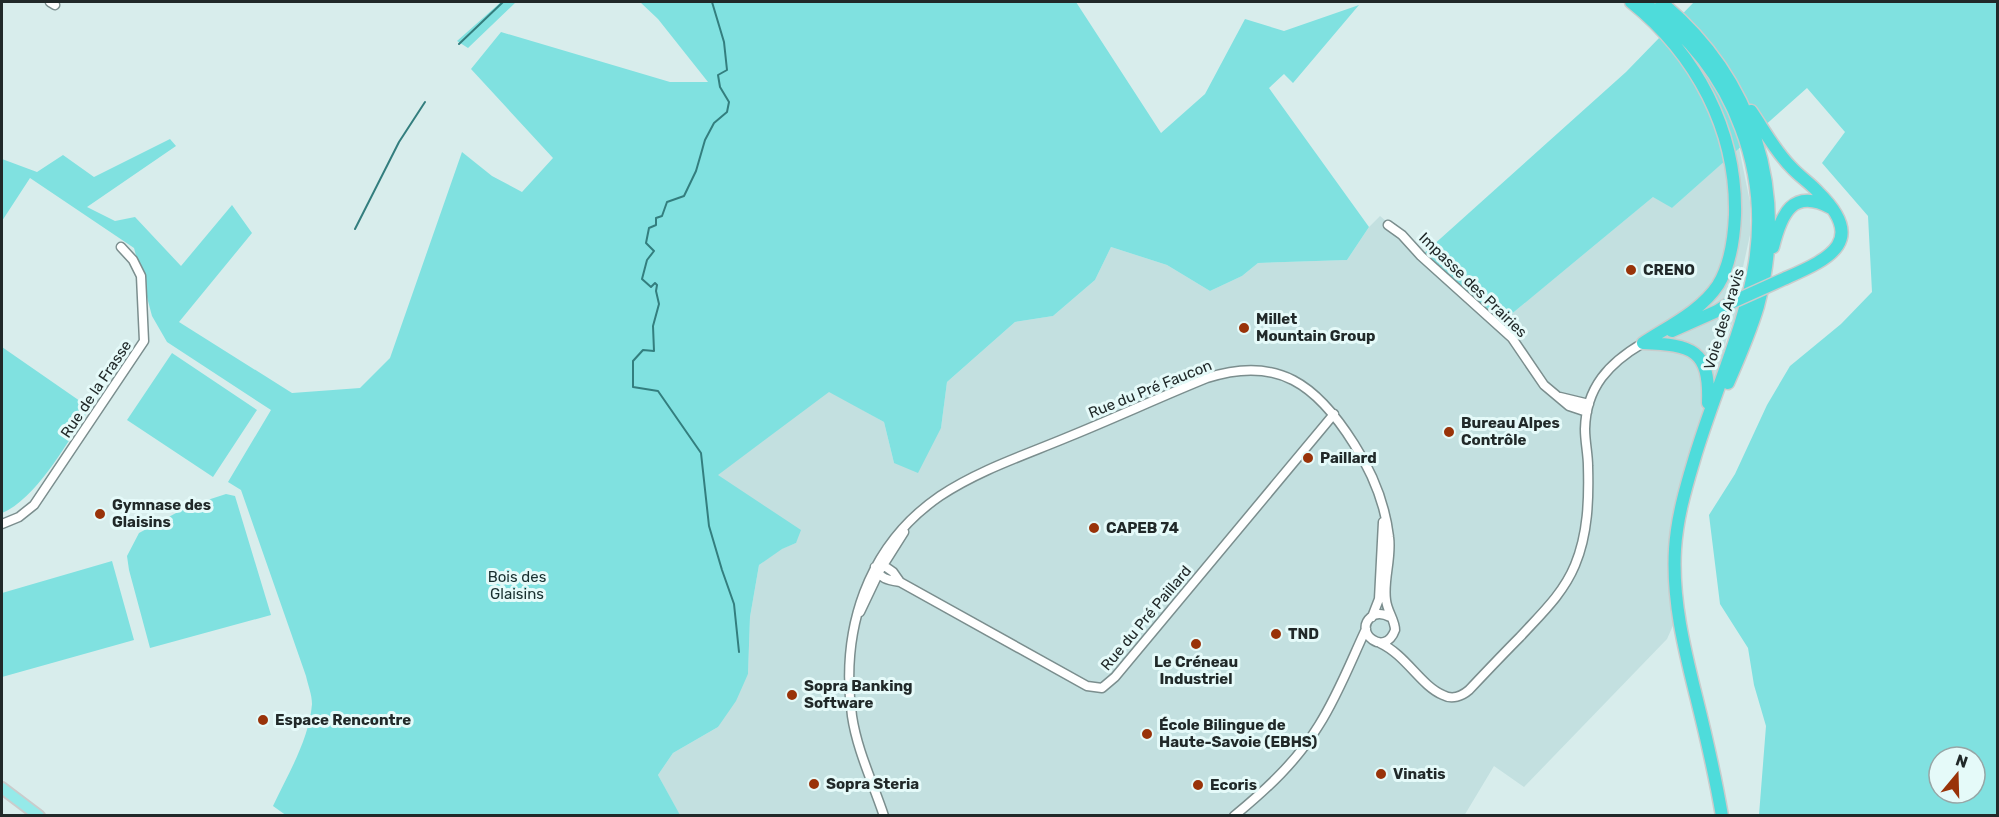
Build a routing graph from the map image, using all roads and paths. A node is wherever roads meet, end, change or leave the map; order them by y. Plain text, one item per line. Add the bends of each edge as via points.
1 (1631, 2) edge
2 (1643, 2) edge
3 (1661, 2) edge
4 (1730, 80) junction
5 (1834, 211) junction
6 (1388, 225) dead end
7 (121, 247) dead end
8 (1762, 288) junction
9 (1704, 302) junction
10 (1728, 304) junction
11 (1644, 344) junction
12 (1588, 408) junction
13 (1334, 414) junction
14 (1707, 414) junction
15 (1693, 464) junction
16 (1384, 515) junction
17 (2, 524) edge
18 (879, 569) junction
19 (1371, 617) junction
20 (1390, 617) junction
21 (1366, 629) junction
22 (1393, 635) junction
23 (1377, 642) junction
24 (1356, 651) junction
25 (1401, 657) junction
26 (2, 788) edge
27 (39, 816) edge
28 (884, 816) edge
29 (1234, 816) edge
30 (1722, 816) edge

1 - 9 highway via 1665,32 1693,68 1717,113 1728,149 1735,192 1732,246 1722,278
2 - 14 highway, Voie des Aravis via 1689,42 1719,82 1737,117 1758,195 1759,232 1753,281
3 - 4 highway, Voie des Aravis via 1692,29
4 - 5 highway via 1785,162
4 - 8 highway, Voie des Aravis via 1752,126 1764,176 1768,232
5 - 8 highway via 1808,201 1785,212
5 - 10 highway, bridge via 1842,232 1835,251 1823,261
6 - 12 street, Impasse des Prairies via 1512,338 1544,385 1557,397 1569,406
7 - 17 street, Rue de la Frasse via 134,260 141,276 144,342 34,505
8 - 15 highway, Voie des Aravis via 1751,328
9 - 10 highway
9 - 11 highway
10 - 11 highway
11 - 12 street via 1606,370
11 - 14 highway via 1679,346 1699,357 1708,376
12 - 25 street via 1585,530 1574,566 1555,600 1461,696 1442,695
13 - 16 street, Rue du Pré Faucon via 1372,476
13 - 18 street, Rue du Pré Faucon via 1315,393 1290,379 1254,371 1218,375 976,476 939,497 909,524
13 - 18 street, Rue du Pré Paillard via 1102,688 1082,683 900,582 893,572
14 - 15 highway, Voie des Aravis
15 - 30 highway, Voie des Aravis via 1677,525 1674,575 1683,639
16 - 19 street, Rue du Pré Faucon via 1379,599
16 - 20 street, Rue du Pré Faucon via 1390,538 1385,599
18 - 28 street, Rue du Pré Faucon via 857,618 849,663 857,739
19 - 20 street
19 - 21 street
20 - 22 street via 1395,626
21 - 23 street
21 - 24 street
22 - 23 street via 1388,641
22 - 25 street
23 - 24 street
23 - 25 street
24 - 29 street via 1312,736 1273,782
26 - 27 main road

